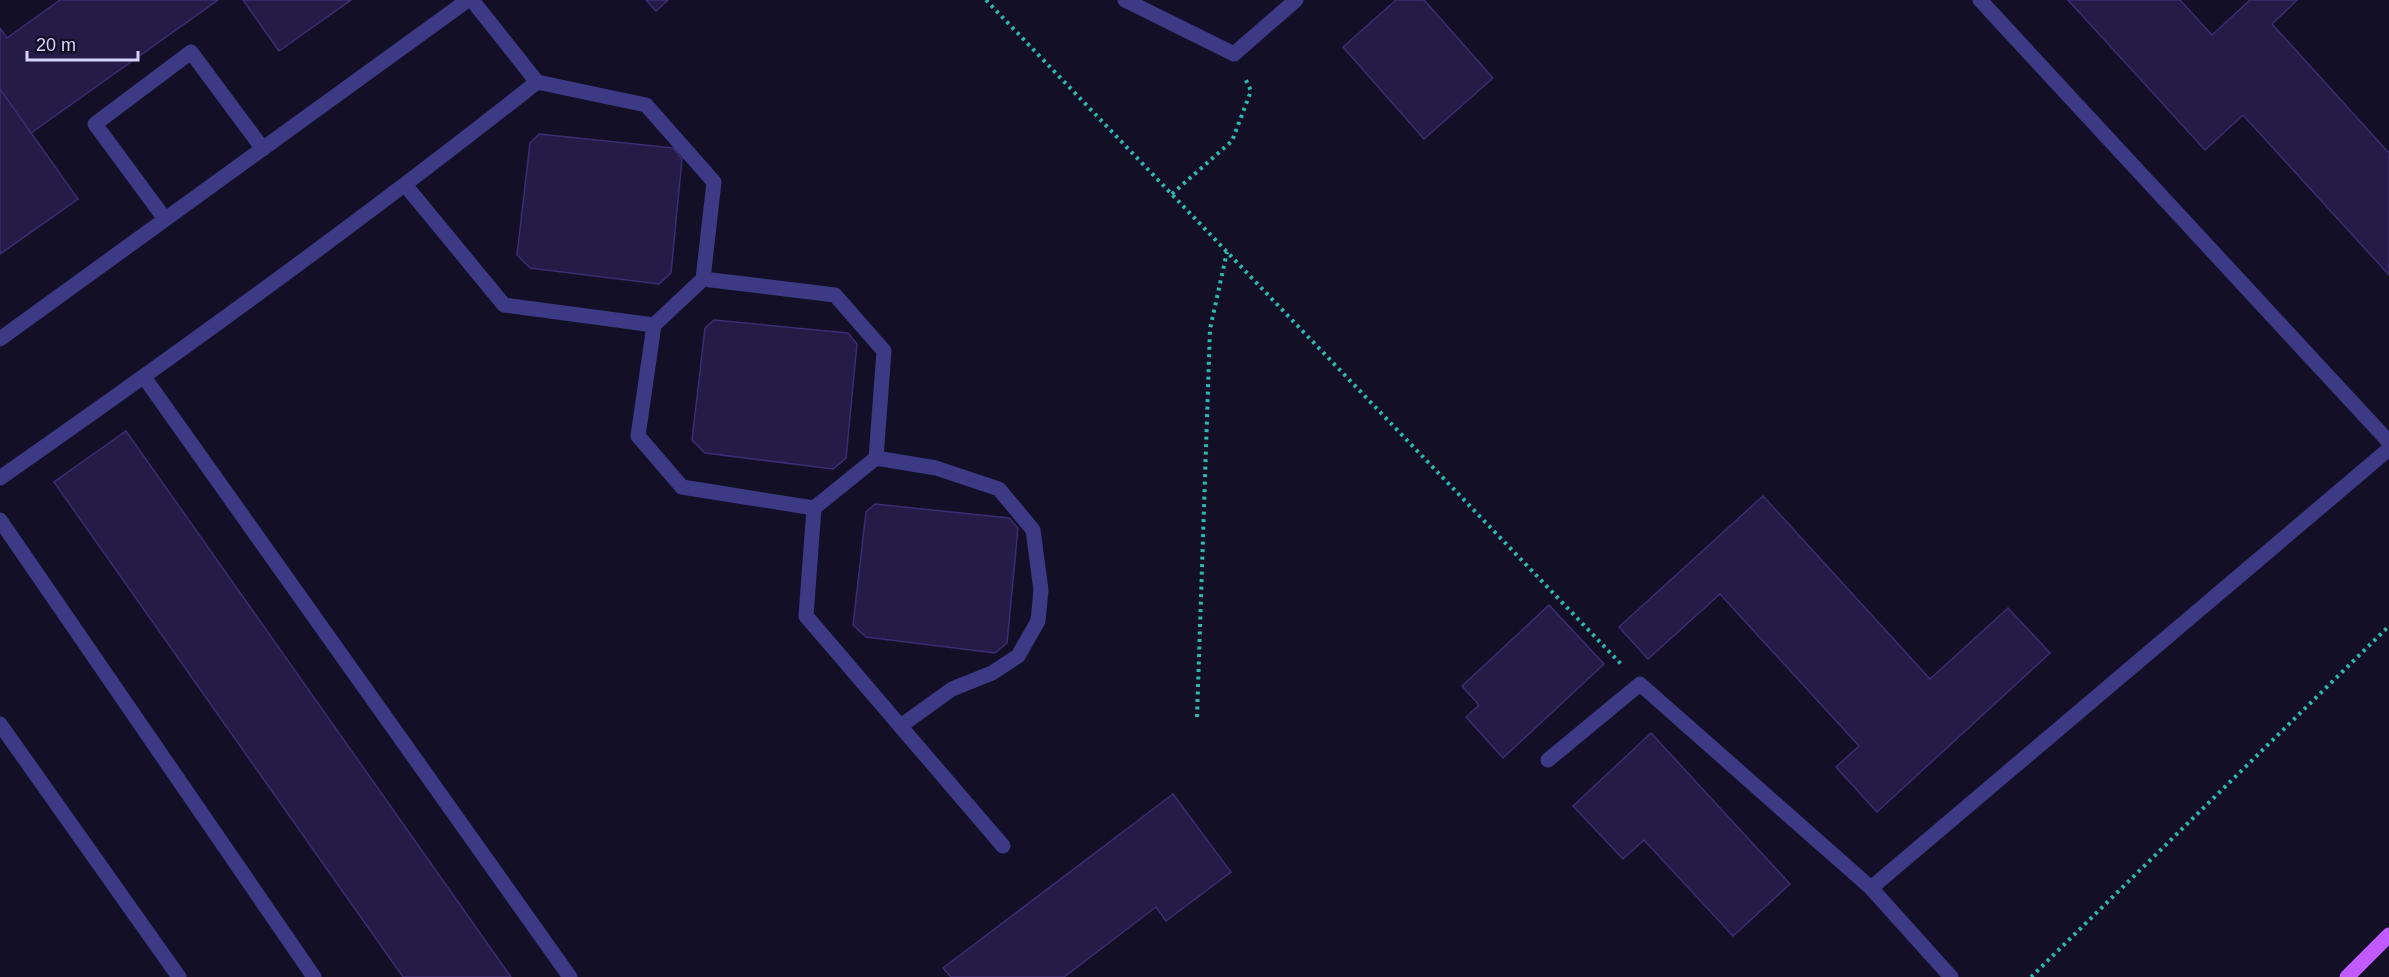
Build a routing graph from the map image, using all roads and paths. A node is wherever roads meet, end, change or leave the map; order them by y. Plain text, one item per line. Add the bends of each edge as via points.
1 (470, 0) edge
2 (986, 0) edge
3 (1125, 0) edge
4 (1296, 0) edge
5 (1980, 0) edge
6 (1234, 54) junction
7 (537, 82) junction
8 (262, 149) junction
9 (406, 186) junction
10 (1172, 195) junction
11 (165, 219) junction
12 (1227, 252) junction
13 (703, 279) junction
14 (654, 325) junction
15 (0, 339) edge
16 (144, 377) junction
17 (2389, 442) edge
18 (2389, 449) edge
19 (876, 458) junction
20 (0, 477) edge
21 (814, 508) junction
22 (0, 520) edge
23 (2389, 626) edge
24 (1640, 684) junction
25 (1197, 717) dead end
26 (0, 724) edge
27 (902, 725) junction
28 (1548, 760) dead end
29 (1003, 846) dead end
30 (1871, 888) junction
31 (2389, 935) edge
32 (179, 977) edge
33 (314, 977) edge
34 (570, 977) edge
35 (1951, 977) edge
36 (2031, 977) edge
37 (2347, 977) edge

1 - 7 lane
1 - 8 lane
2 - 10 path
3 - 6 lane
4 - 6 lane
5 - 17 lane
6 - 10 path via 1251,91 1232,141
7 - 9 lane
7 - 13 lane via 646,105 714,182
8 - 11 lane
8 - 11 lane via 191,52 95,124
9 - 14 lane via 504,305
9 - 16 lane
10 - 12 path
11 - 15 lane
12 - 24 path
12 - 25 path via 1210,329
13 - 14 lane
13 - 19 lane via 835,295 884,351
14 - 21 lane via 638,436 682,487
16 - 20 lane
16 - 34 lane
18 - 30 lane
19 - 21 lane
19 - 27 lane via 936,468 999,489 1033,530 1041,590 1038,621 1018,656 992,674 952,689
21 - 27 lane via 806,616
22 - 33 lane
23 - 36 path
24 - 28 lane
24 - 30 lane
26 - 32 lane
27 - 29 lane
30 - 35 lane
31 - 37 main road

